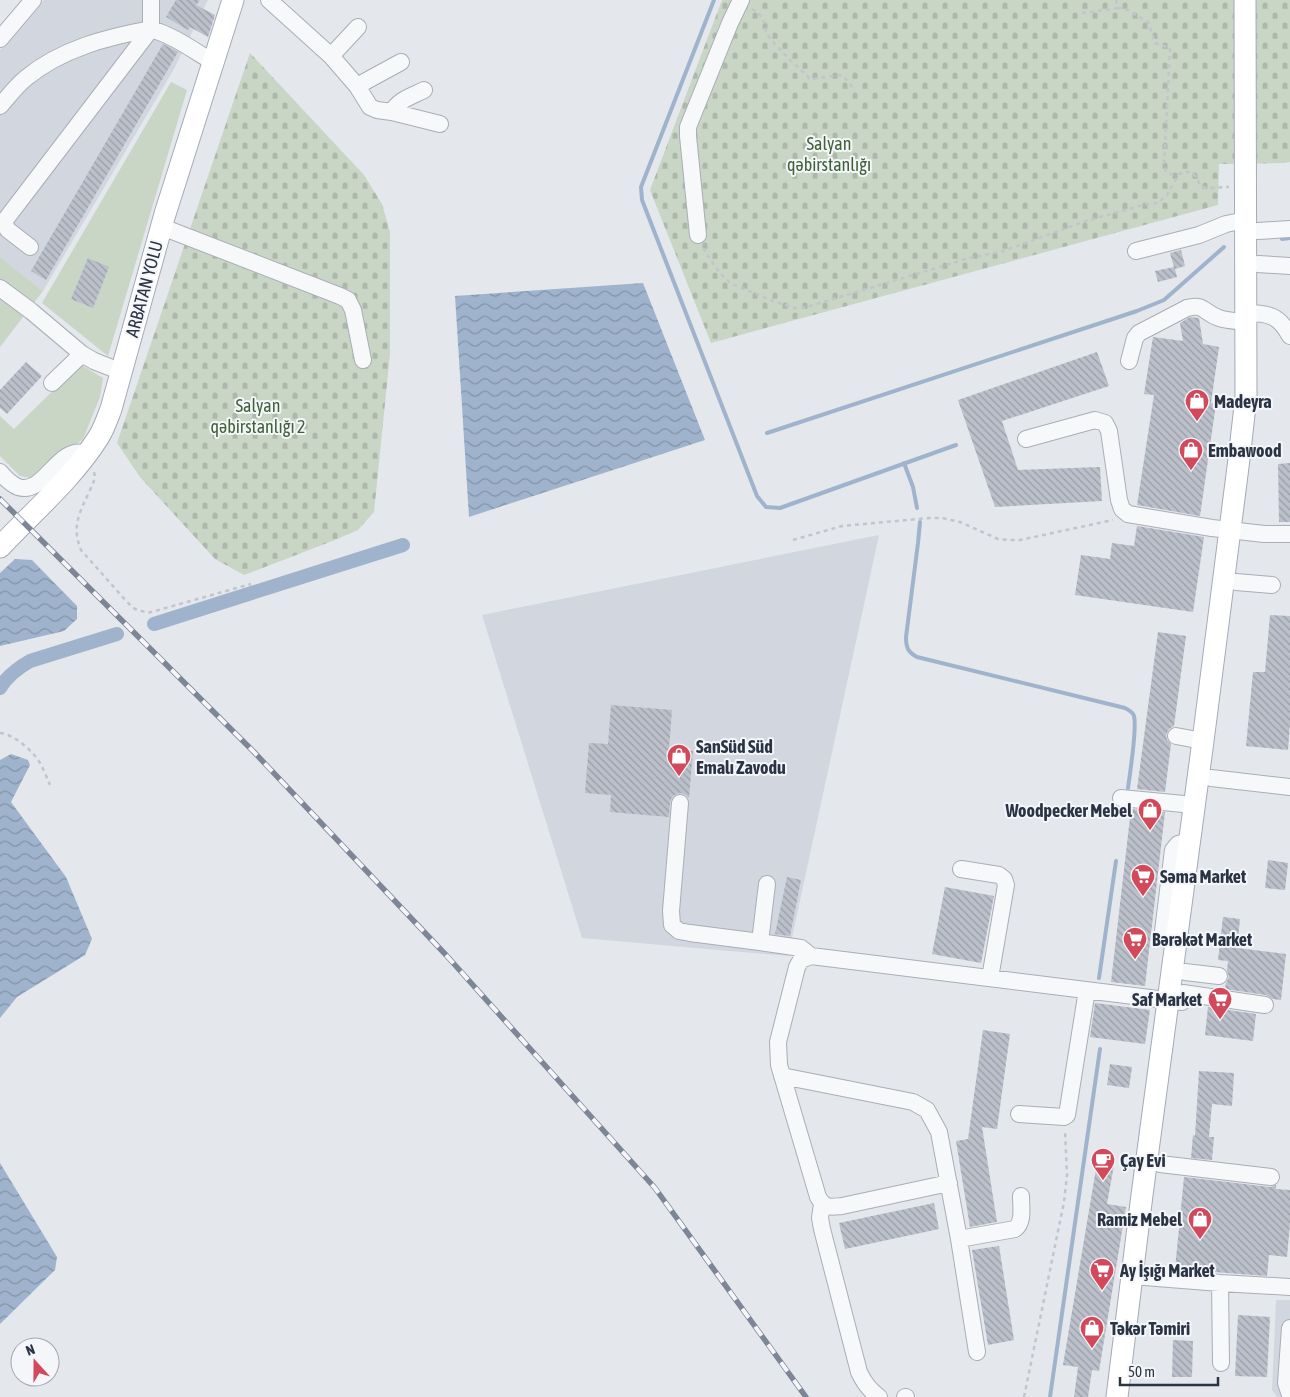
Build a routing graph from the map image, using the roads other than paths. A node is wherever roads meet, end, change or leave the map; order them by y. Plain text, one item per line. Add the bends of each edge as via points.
1 (33, 0) edge
2 (150, 0) edge
3 (233, 0) edge
4 (269, 0) edge
5 (1245, 0) edge
6 (1256, 0) edge
7 (741, 1) edge
8 (358, 27) dead end
9 (151, 29) junction
10 (0, 39) edge
11 (331, 56) junction
12 (213, 62) junction
13 (401, 62) dead end
14 (357, 86) junction
15 (424, 90) dead end
16 (0, 106) edge
17 (392, 112) junction
18 (440, 124) dead end
19 (1252, 225) junction
20 (162, 226) junction
21 (1290, 229) edge
22 (698, 235) road end
23 (30, 247) dead end
24 (1136, 251) dead end
25 (1258, 264) junction
26 (1290, 266) edge
27 (0, 288) edge
28 (1250, 316) junction
29 (1290, 336) edge
30 (82, 354) junction
31 (363, 360) dead end
32 (1129, 361) dead end
33 (122, 372) junction
34 (52, 383) dead end
35 (1026, 439) dead end
36 (87, 454) junction
37 (0, 472) edge
38 (1236, 531) junction
39 (1290, 534) edge
40 (0, 547) edge
41 (1236, 582) junction
42 (1272, 585) dead end
43 (1176, 736) dead end
44 (1203, 741) junction
45 (1212, 778) junction
46 (1290, 787) edge
47 (1121, 798) dead end
48 (680, 803) dead end
49 (1194, 805) junction
50 (961, 870) dead end
51 (768, 884) dead end
52 (760, 942) junction
53 (811, 956) junction
54 (1219, 976) dead end
55 (990, 978) junction
56 (1087, 990) junction
57 (1179, 992) junction
58 (1265, 1005) dead end
59 (782, 1076) junction
60 (1019, 1114) dead end
61 (1160, 1164) junction
62 (1271, 1177) dead end
63 (949, 1183) junction
64 (1021, 1196) dead end
65 (822, 1204) junction
66 (959, 1239) junction
67 (1139, 1277) junction
68 (1220, 1283) junction
69 (1290, 1286) edge
70 (1290, 1328) edge
71 (977, 1352) dead end
72 (1221, 1363) dead end
73 (1290, 1395) edge
74 (879, 1397) edge
75 (1117, 1397) edge
76 (1130, 1397) edge

1 - 10 street
2 - 9 street
3 - 12 main road, ARBATAN YOLU
4 - 11 street
5 - 19 main road via 1246,187
6 - 19 main road
7 - 22 street via 688,127
8 - 11 street
9 - 12 street via 176,39
9 - 16 street via 60,56 27,77
9 - 23 street via 6,218 8,230
11 - 14 street
12 - 20 main road, ARBATAN YOLU
13 - 14 street
14 - 17 street via 370,107
15 - 17 street via 401,102
17 - 18 street
19 - 21 street
19 - 24 street via 1226,224 1199,235
19 - 25 main road
19 - 28 main road
20 - 31 street via 348,300
20 - 33 main road, ARBATAN YOLU
25 - 26 street
25 - 28 main road
27 - 30 street
28 - 29 street via 1270,315
28 - 32 street via 1226,320 1201,307 1186,308 1139,333
28 - 38 main road
30 - 33 street
30 - 34 street
33 - 36 main road, ARBATAN YOLU via 105,425
35 - 38 street via 1095,420 1105,423 1109,431 1119,500 1128,514
36 - 37 street via 76,452 69,455 39,482 27,488 17,487
36 - 40 main road, ARBATAN YOLU
38 - 39 street
38 - 41 main road
38 - 44 main road
41 - 42 street
41 - 45 main road
43 - 44 street
44 - 49 main road
45 - 46 street
45 - 57 main road
47 - 49 street
48 - 52 street via 672,925 679,931
49 - 57 main road via 1175,945
50 - 55 street via 999,875 1006,885
51 - 52 street
52 - 53 street via 801,948
53 - 55 street
53 - 59 street via 801,960 796,967 778,1042
54 - 57 street
55 - 56 street
56 - 57 street
56 - 60 street via 1067,1115
57 - 58 street
57 - 61 main road
57 - 67 main road
59 - 63 street via 913,1102 927,1110 939,1132
59 - 65 street
61 - 62 street
61 - 67 main road
63 - 65 street via 842,1206
63 - 66 street
64 - 66 street via 1021,1218 1015,1229
65 - 74 street via 822,1229 859,1372 865,1385
66 - 71 street
67 - 68 street
67 - 75 main road
67 - 76 main road
68 - 69 street
68 - 72 street
70 - 73 street via 1286,1383

